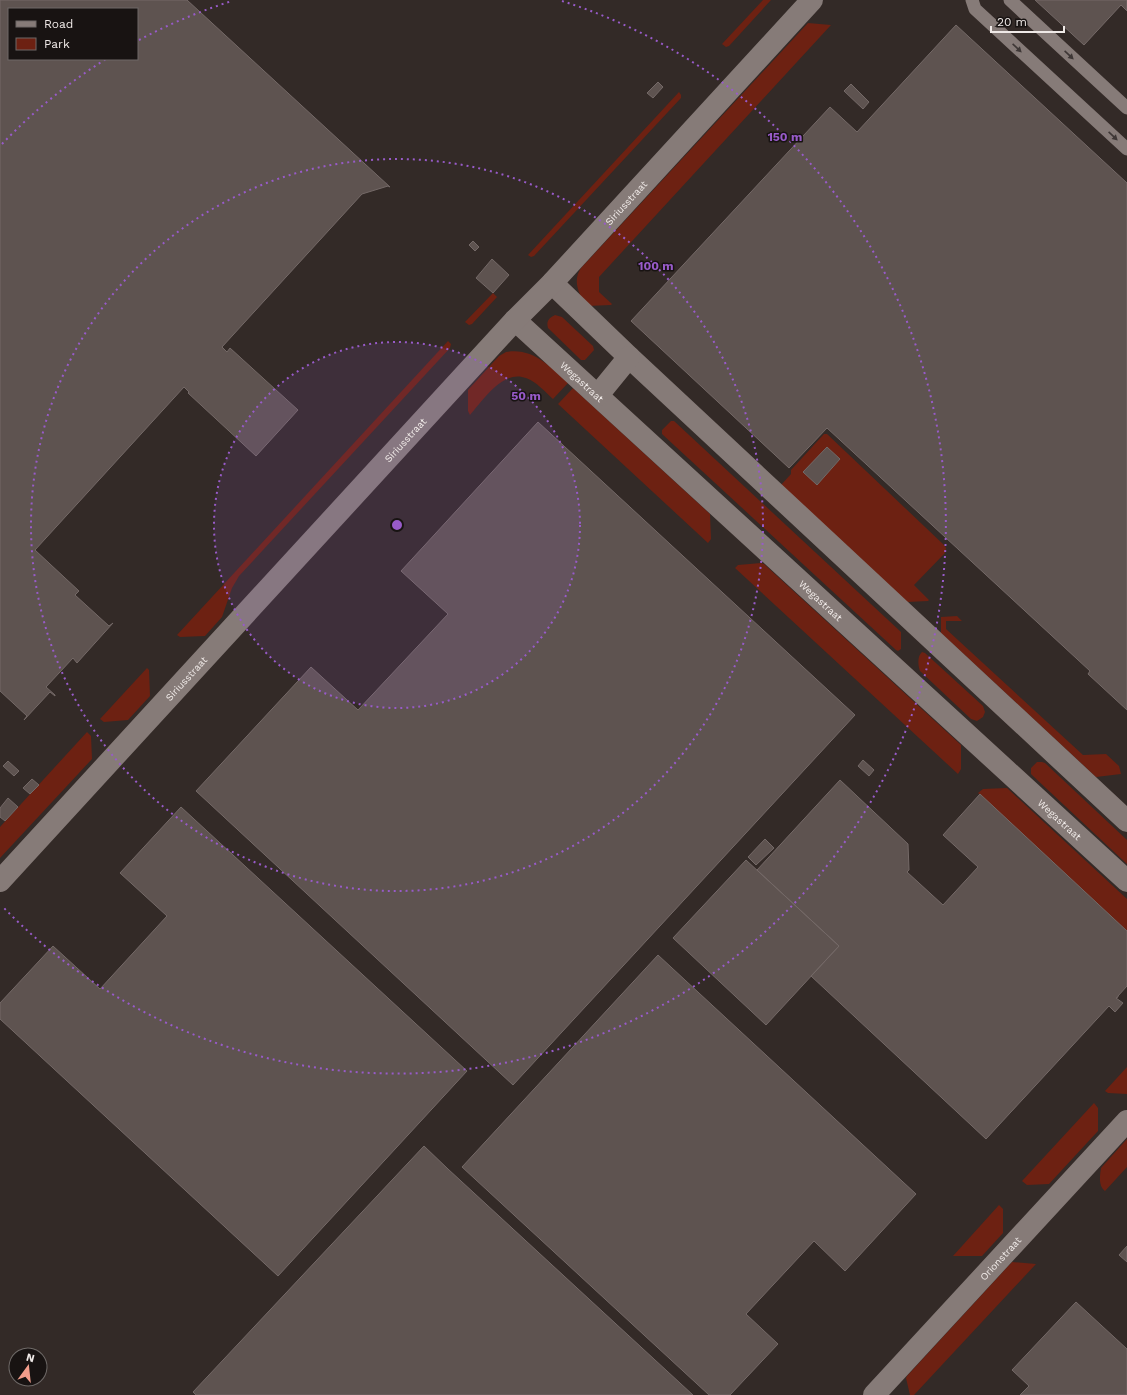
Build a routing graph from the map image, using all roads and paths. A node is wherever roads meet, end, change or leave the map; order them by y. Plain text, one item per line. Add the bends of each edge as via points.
1 (812, 0) edge
2 (972, 0) edge
3 (1010, 0) edge
4 (1127, 108) edge
5 (1127, 149) edge
6 (552, 283) junction
7 (515, 320) junction
8 (629, 357) junction
9 (598, 395) junction
10 (1127, 820) edge
11 (0, 881) edge
12 (1127, 881) edge
13 (1127, 1121) edge
14 (874, 1395) edge

1 - 6 street, Siriusstraat
2 -> 5 lane via 975,8
3 -> 4 lane
6 - 7 street, Siriusstraat
6 - 8 street
7 - 9 street, Wegastraat
7 - 11 street, Siriusstraat
8 - 9 street
8 - 10 street
9 - 12 street, Wegastraat
13 - 14 street, Orionstraat

